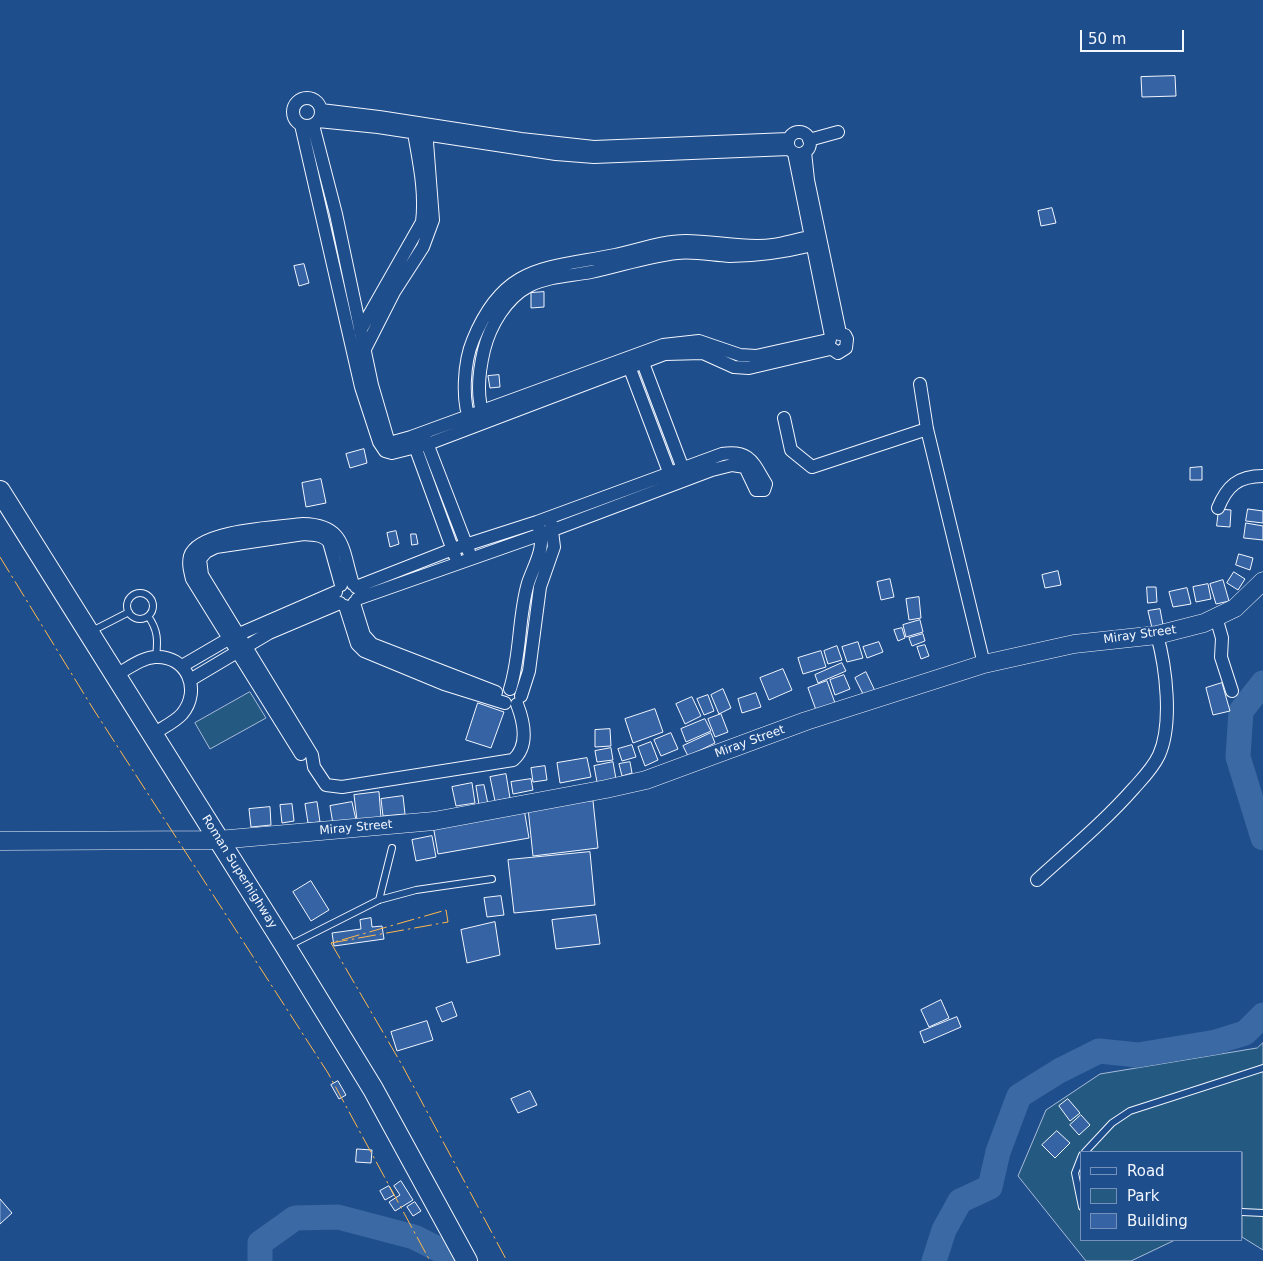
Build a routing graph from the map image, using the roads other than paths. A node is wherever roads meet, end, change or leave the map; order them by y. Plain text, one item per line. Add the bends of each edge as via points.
1 (313, 120) junction
2 (420, 128) junction
3 (838, 132) dead end
4 (797, 147) junction
5 (336, 214) junction
6 (322, 215) junction
7 (812, 241) junction
8 (824, 281) junction
9 (390, 289) junction
10 (492, 314) junction
11 (357, 337) junction
12 (364, 351) junction
13 (641, 358) junction
14 (628, 363) junction
15 (920, 384) dead end
16 (367, 386) junction
17 (656, 395) junction
18 (642, 400) junction
19 (467, 415) junction
20 (484, 416) junction
21 (784, 418) dead end
22 (473, 427) junction
23 (927, 429) junction
24 (419, 440) junction
25 (672, 440) junction
26 (659, 444) junction
27 (685, 473) junction
28 (440, 476) junction
29 (1263, 476) edge
30 (671, 478) junction
31 (428, 481) junction
32 (0, 491) edge
33 (586, 502) junction
34 (1218, 508) dead end
35 (454, 513) junction
36 (591, 515) junction
37 (441, 518) junction
38 (545, 526) junction
39 (466, 545) junction
40 (453, 549) junction
41 (471, 559) junction
42 (458, 564) junction
43 (1263, 581) edge
44 (348, 595) junction
45 (129, 612) junction
46 (148, 616) junction
47 (1216, 617) junction
48 (89, 632) junction
49 (1157, 635) junction
50 (235, 636) junction
51 (242, 649) junction
52 (201, 653) junction
53 (156, 657) junction
54 (984, 664) junction
55 (182, 666) junction
56 (211, 669) junction
57 (116, 675) junction
58 (190, 680) junction
59 (1232, 691) dead end
60 (511, 697) junction
61 (153, 734) junction
62 (218, 840) junction
63 (0, 841) edge
64 (392, 848) dead end
65 (492, 878) dead end
66 (1037, 880) dead end
67 (379, 900) junction
68 (286, 947) junction
69 (1263, 1068) edge
70 (1086, 1151) edge
71 (1080, 1160) edge
72 (1080, 1197) edge
73 (1243, 1212) edge
74 (1263, 1213) edge
75 (466, 1261) edge

1 - 2 street
1 - 5 street
1 - 6 street
2 - 4 street via 594,152
2 - 9 street via 429,209 407,261
3 - 4 street
4 - 7 street
4 - 8 street via 808,180
5 - 6 street
5 - 11 street
6 - 11 street
7 - 8 street
7 - 10 street via 773,250 677,247 557,270 529,286 512,290
8 - 13 street via 832,339 798,353 756,361 704,348
9 - 11 street
9 - 12 street
10 - 19 street via 473,339 467,362
10 - 20 street via 479,379
11 - 12 street
11 - 16 street
12 - 16 street
13 - 14 street
13 - 17 street
14 - 18 street
14 - 20 street
15 - 23 street
16 - 24 street via 382,440
17 - 18 street
17 - 25 street
18 - 26 street
19 - 20 street
19 - 22 street
19 - 24 street
20 - 22 street
21 - 23 street via 791,450 812,467
22 - 24 street
23 - 54 street
24 - 28 street
24 - 31 street
25 - 26 street
25 - 27 street
26 - 30 street
27 - 27 street via 740,465 756,490 766,488 746,455 737,452 722,454
27 - 30 street
28 - 31 street
28 - 35 street
29 - 34 street via 1240,480 1231,486
30 - 33 street
30 - 36 street
31 - 37 street
32 - 48 main road, Roman Superhighway
33 - 36 street
33 - 38 street
35 - 37 street
35 - 39 street
36 - 38 street
37 - 40 street
38 - 39 street
38 - 41 street
38 - 60 street via 538,574 525,600
39 - 40 street
39 - 41 street
40 - 42 street
40 - 44 street
41 - 42 street
42 - 44 street
43 - 47 street, Miray Street via 1235,608
44 - 50 street
44 - 50 street via 338,537 303,524 252,536 213,537 190,555 189,567 192,579 209,595
44 - 51 street
44 - 60 street via 362,642 445,679
45 - 46 lane via 137,618
45 - 46 lane via 129,598 141,593 152,602
45 - 48 lane
46 - 53 lane via 158,636
47 - 49 street, Miray Street
47 - 59 street via 1222,638 1221,657
48 - 57 main road, Roman Superhighway
49 - 54 street, Miray Street via 1074,644
49 - 66 street via 1165,664 1166,691 1165,730 1160,753 1109,816
50 - 51 street
50 - 52 street
51 - 56 street
51 - 60 street via 292,733 312,755 314,766 326,784 342,787 504,763 518,756 523,743 522,717
52 - 55 street
52 - 56 street
53 - 55 street
53 - 57 street via 142,660
54 - 62 street, Miray Street via 806,721 646,780 434,821
55 - 58 street
56 - 58 street
57 - 61 main road, Roman Superhighway
58 - 61 street via 192,695 181,714
61 - 62 main road, Roman Superhighway
62 - 63 street, Miray Street
62 - 68 main road, Roman Superhighway
64 - 67 lane
65 - 67 lane via 416,890
67 - 68 lane
68 - 75 main road, Roman Superhighway via 373,1089
69 - 70 lane via 1130,1111 1112,1123
71 - 72 lane via 1075,1173
73 - 74 lane

